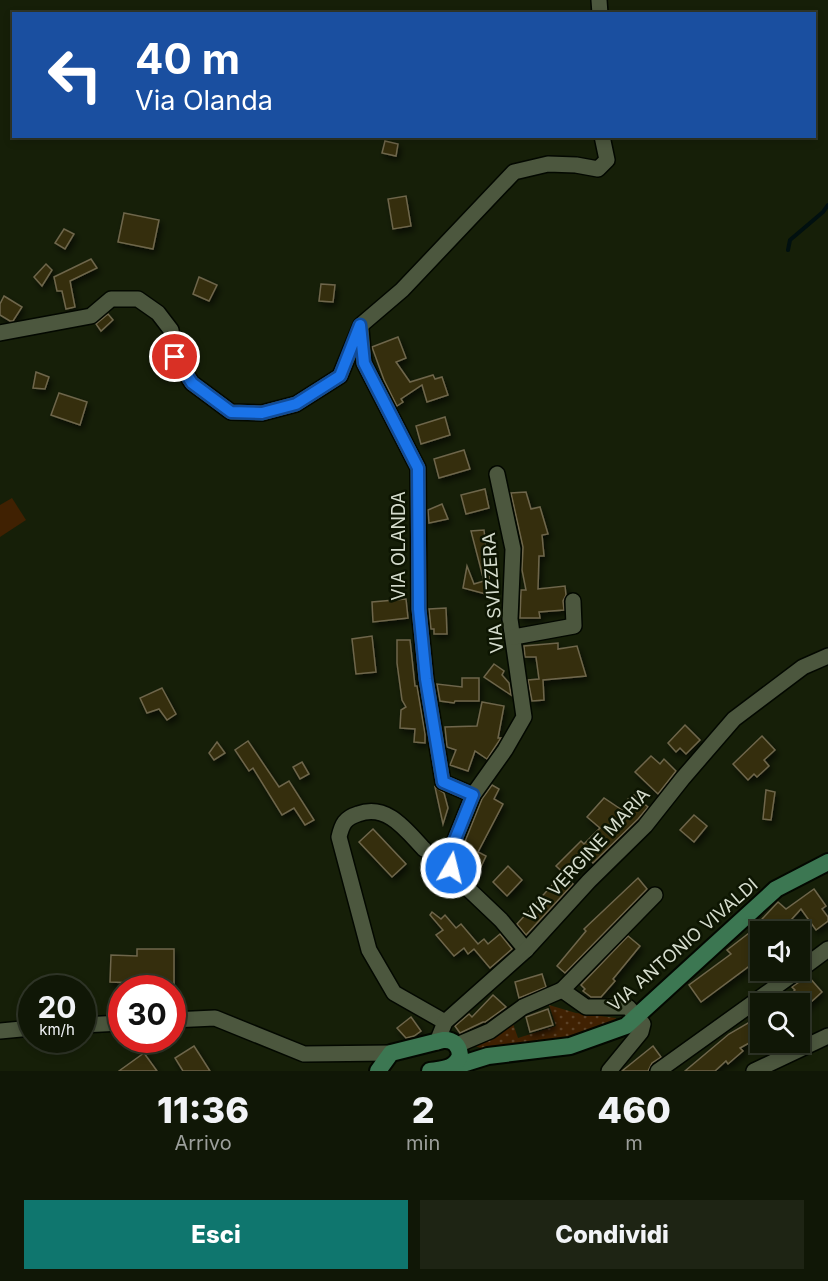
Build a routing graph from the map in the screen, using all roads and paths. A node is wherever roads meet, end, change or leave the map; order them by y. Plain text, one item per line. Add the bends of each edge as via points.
1 (602, 138) edge
2 (360, 325) junction
3 (0, 333) edge
4 (497, 474) dead end
5 (573, 601) dead end
6 (514, 637) junction
7 (828, 656) edge
8 (473, 795) junction
9 (424, 849) dead end
10 (828, 862) edge
11 (655, 895) dead end
12 (828, 949) edge
13 (526, 950) junction
14 (810, 962) edge
15 (784, 981) edge
16 (562, 990) junction
17 (637, 1016) junction
18 (186, 1019) edge
19 (445, 1022) junction
20 (18, 1029) edge
21 (0, 1031) edge
22 (828, 1036) edge
23 (437, 1042) junction
24 (457, 1046) junction
25 (488, 1056) junction
26 (385, 1065) edge
27 (450, 1068) junction
28 (430, 1071) edge
29 (609, 1071) edge
30 (658, 1071) edge
31 (754, 1071) edge

1 - 2 street via 607,160 598,169 548,164 514,172 402,290
2 - 3 street via 340,376 296,404 262,413 231,412 192,383 175,357 171,330 158,313 138,299 111,299 91,316
2 - 8 street, VIA OLANDA via 364,363 418,468 419,609 443,782
4 - 6 street, VIA SVIZZERA via 513,549 510,619
5 - 6 street via 574,626
6 - 8 street, VIA SVIZZERA via 524,717
7 - 13 street, VIA VERGINE MARIA via 803,667 734,719 645,826 589,880
8 - 13 street, VIA SVIZZERA via 454,842 451,868
9 - 19 street via 390,815 379,810 348,817 341,825 339,837 369,950 394,993
10 - 17 main road, VIA ANTONIO VIVALDI via 776,889
11 - 16 street
12 - 14 street
13 - 19 street, VIA VERGINE MARIA
15 - 30 street
16 - 17 street via 586,1007 628,1007
16 - 24 street via 523,1007 490,1031
17 - 25 main road, VIA ANTONIO VIVALDI via 626,1026 570,1046
17 - 29 street via 643,1024 641,1032
18 - 26 street via 215,1017 304,1054
19 - 23 street, VIA VERGINE MARIA
20 - 21 street
22 - 31 street
23 - 24 main road, VIA ANTONIO VIVALDI via 446,1040
23 - 26 main road
24 - 25 main road, VIA ANTONIO VIVALDI
24 - 27 main road via 459,1058
25 - 27 main road, VIA ANTONIO VIVALDI
27 - 28 main road, VIA ANTONIO VIVALDI

